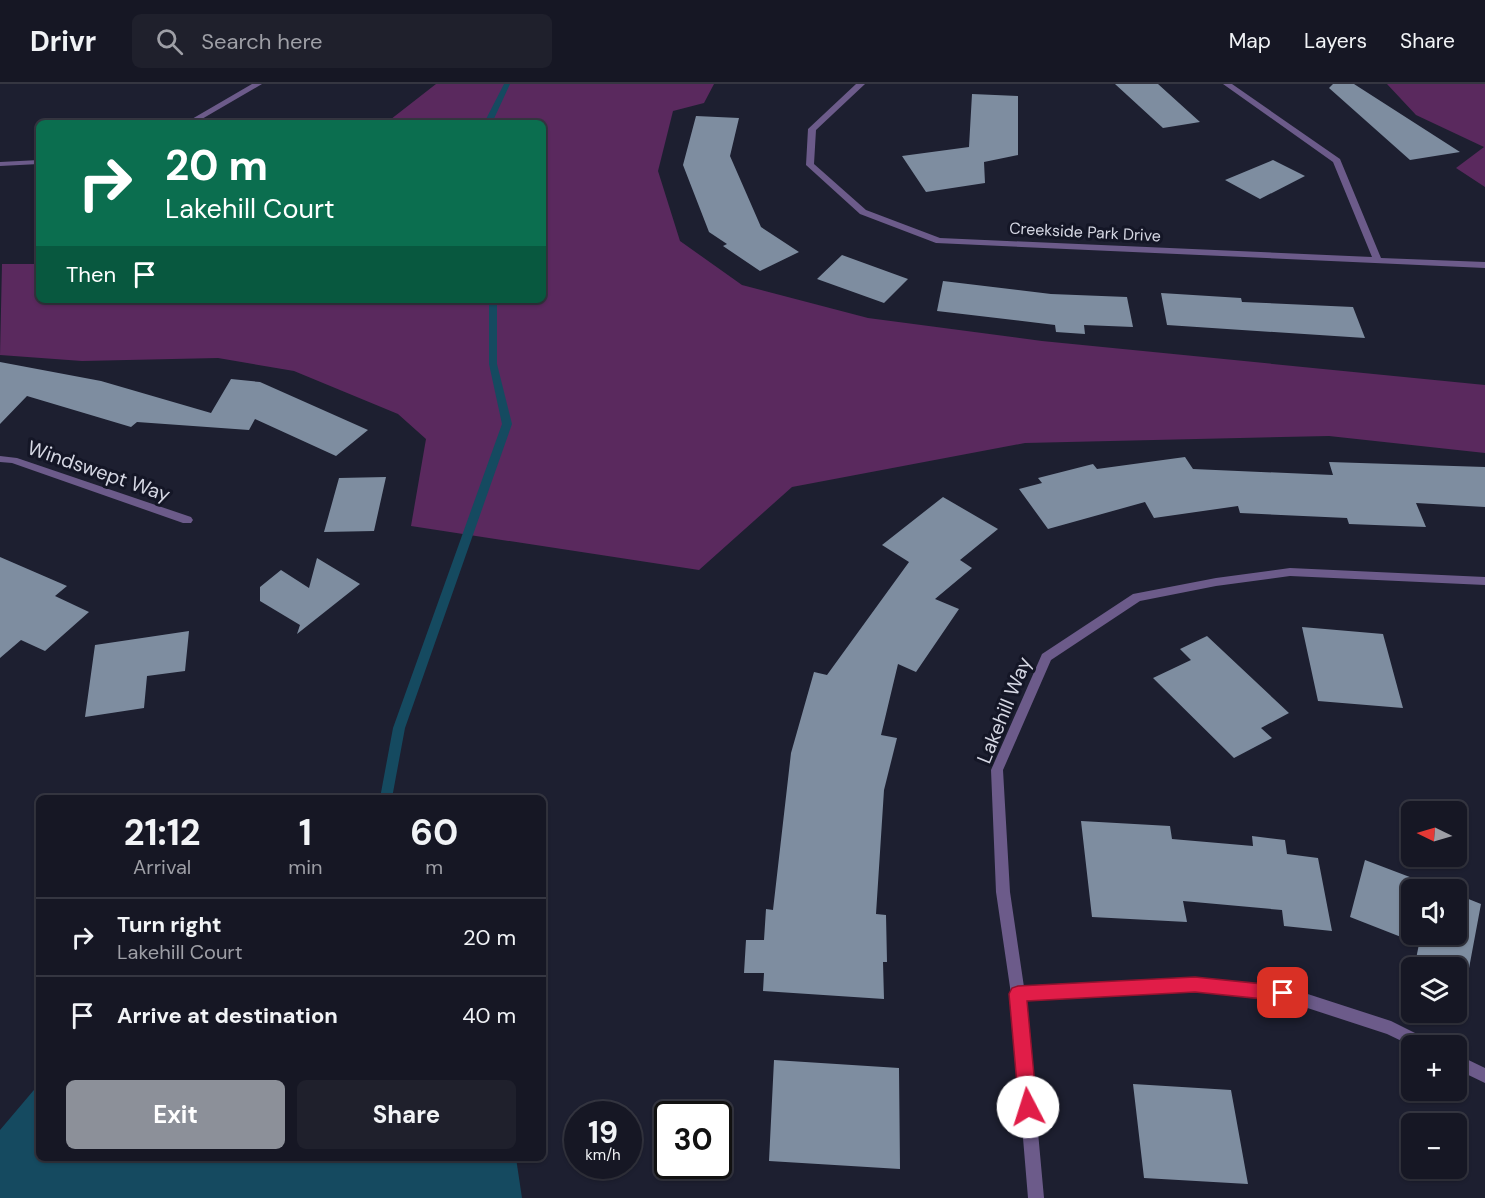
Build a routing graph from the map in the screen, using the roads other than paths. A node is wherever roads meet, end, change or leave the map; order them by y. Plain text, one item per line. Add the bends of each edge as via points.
1 (258, 84) edge
2 (861, 84) edge
3 (1227, 84) edge
4 (194, 120) edge
5 (36, 162) edge
6 (0, 164) edge
7 (1378, 261) junction
8 (1485, 265) edge
9 (0, 459) edge
10 (186, 520) dead end
11 (1485, 581) edge
12 (1018, 994) junction
13 (1405, 1035) edge
14 (1467, 1067) edge
15 (1485, 1076) edge
16 (1036, 1198) edge

1 - 4 street
2 - 7 street, Creekside Park Drive via 812,129 810,165 863,212 939,241
3 - 7 street via 1337,161
5 - 6 street
7 - 8 street, Creekside Park Drive
9 - 10 street, Windswept Way via 13,460
11 - 12 street, Lakehill Way via 1290,572 1216,582 1137,597 1046,657 997,770 1003,892
12 - 13 street via 1195,985 1283,993
12 - 16 street, Lakehill Way
14 - 15 street

